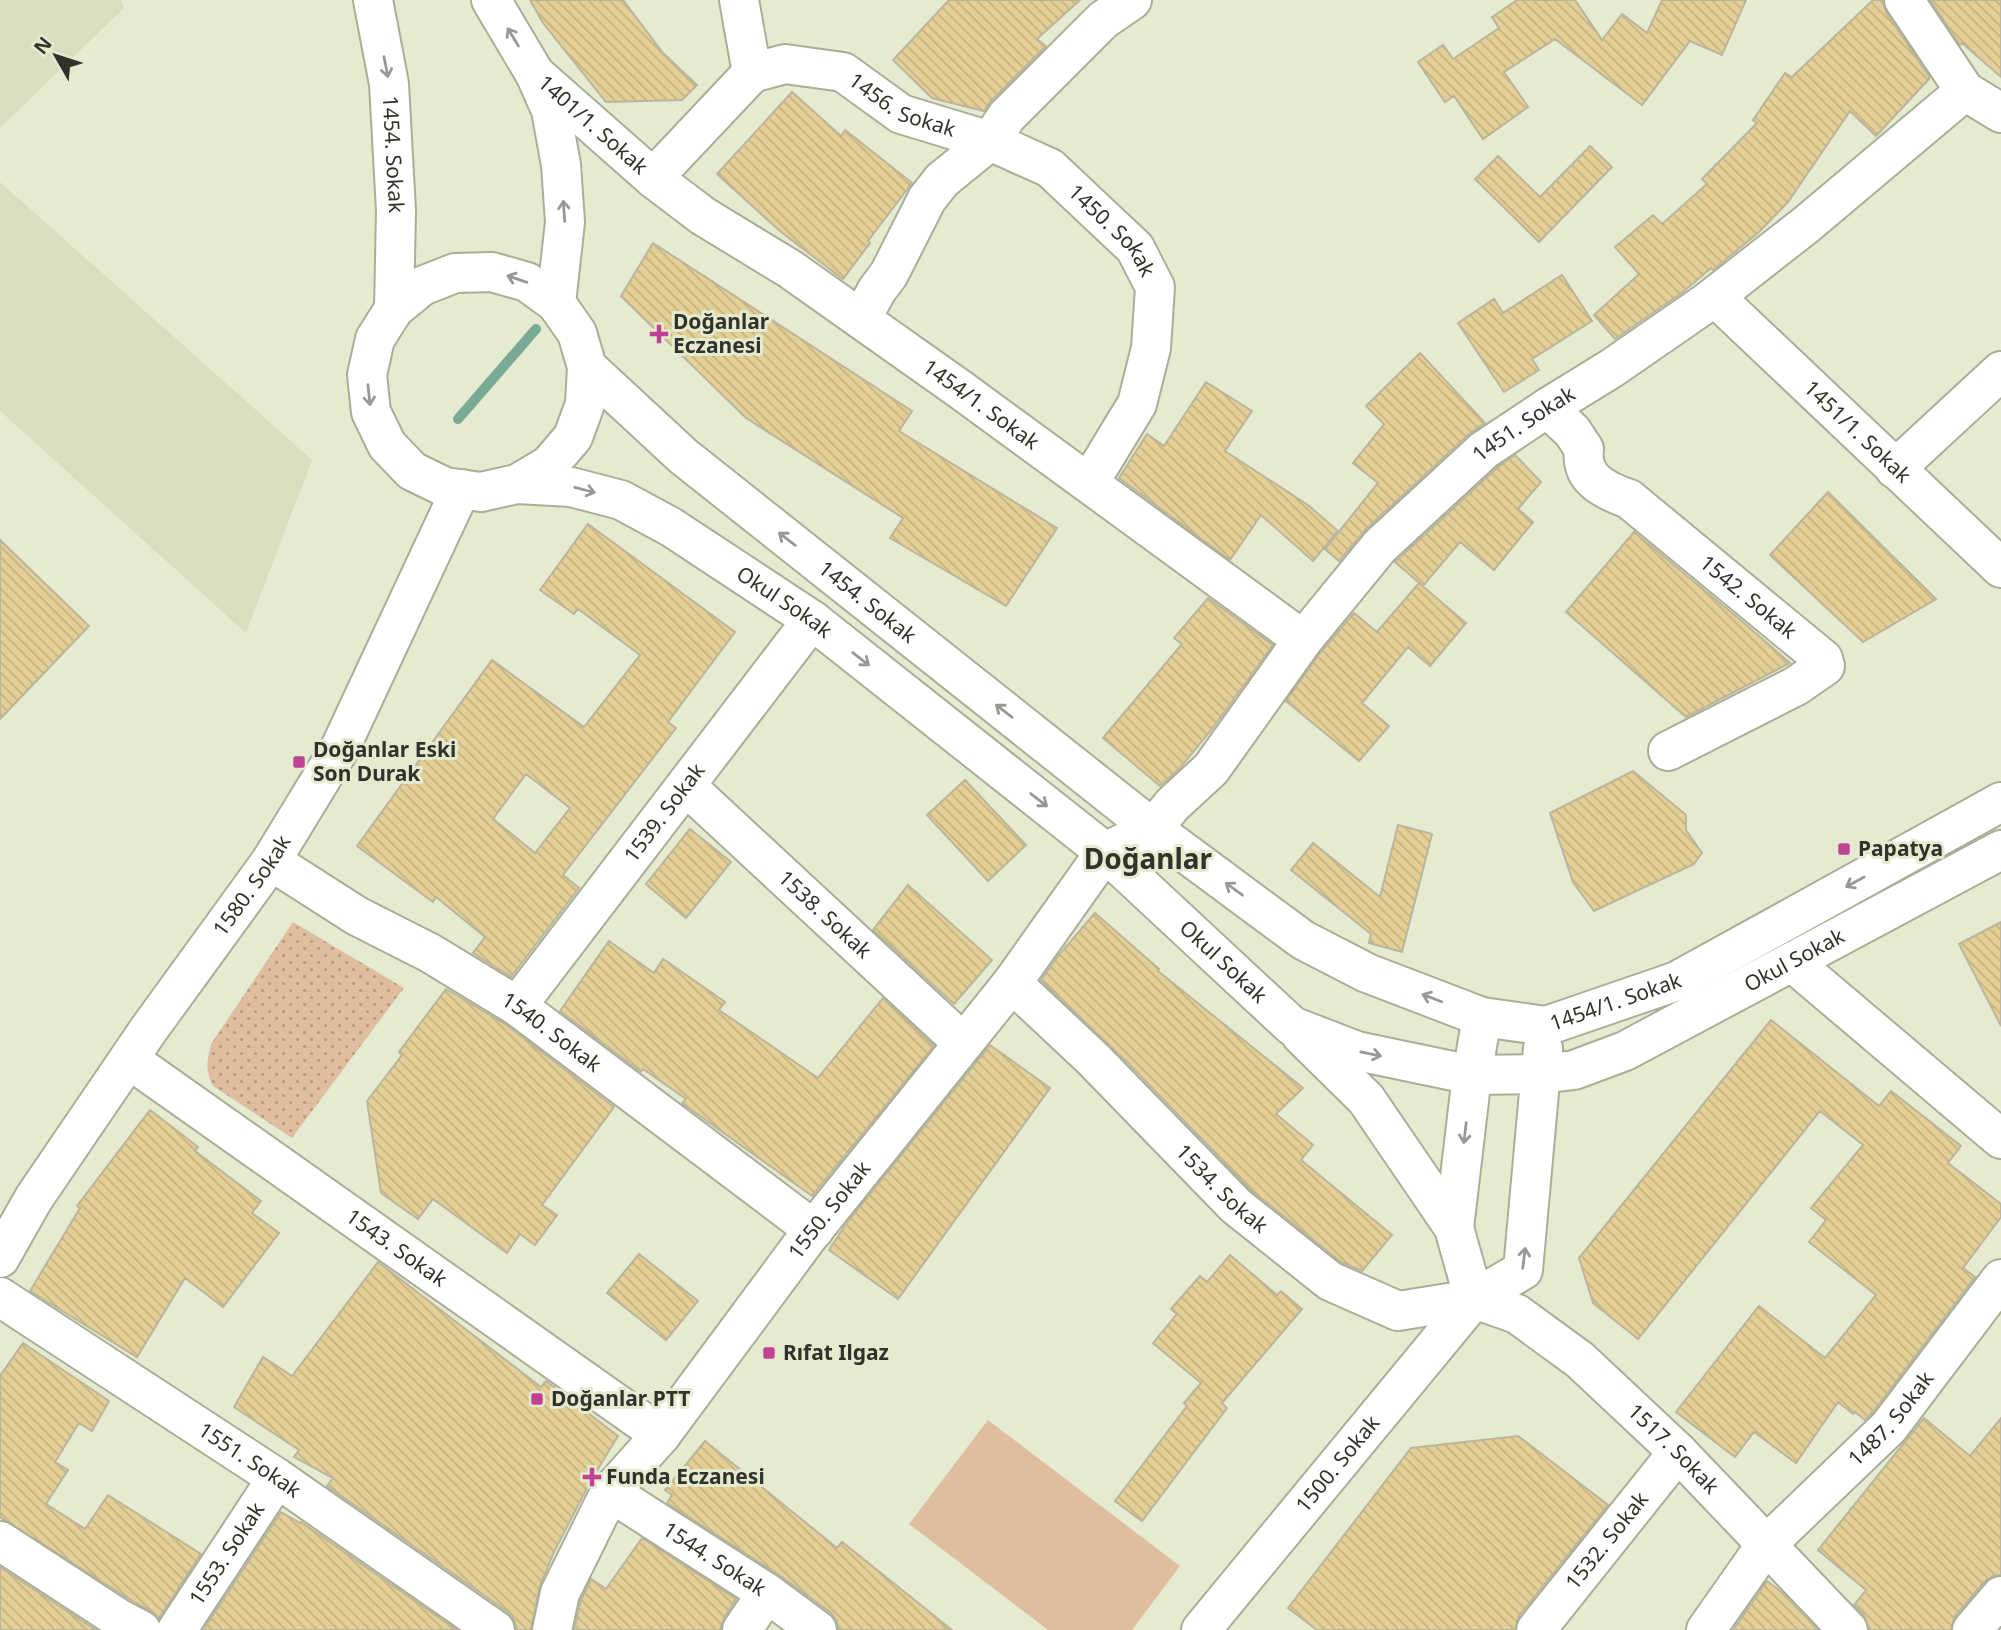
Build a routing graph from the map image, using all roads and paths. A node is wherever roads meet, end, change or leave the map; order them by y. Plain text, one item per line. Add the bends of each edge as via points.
1 (373, 0) edge
2 (491, 0) edge
3 (740, 0) edge
4 (1132, 0) edge
5 (1904, 0) edge
6 (751, 73) junction
7 (535, 74) junction
8 (1965, 91) junction
9 (2001, 113) edge
10 (990, 141) junction
11 (653, 178) junction
12 (1715, 297) junction
13 (556, 303) junction
14 (394, 309) junction
15 (861, 319) junction
16 (587, 367) junction
17 (2001, 371) edge
18 (1547, 408) junction
19 (1895, 469) junction
20 (1090, 483) junction
21 (517, 484) junction
22 (461, 489) junction
23 (2001, 568) edge
24 (812, 620) junction
25 (1303, 640) junction
26 (1668, 751) dead end
27 (686, 786) junction
28 (2001, 802) edge
29 (1153, 829) junction
30 (2001, 850) edge
31 (1105, 852) junction
32 (271, 861) junction
33 (1792, 962) junction
34 (1012, 983) junction
35 (517, 1006) junction
36 (1482, 1017) junction
37 (1292, 1026) junction
38 (1546, 1026) junction
39 (962, 1042) junction
40 (130, 1060) junction
41 (1541, 1074) junction
42 (1472, 1075) junction
43 (2001, 1139) edge
44 (1454, 1228) junction
45 (814, 1230) junction
46 (0, 1258) edge
47 (2001, 1279) edge
48 (0, 1297) edge
49 (1474, 1299) junction
50 (661, 1435) junction
51 (1678, 1451) junction
52 (276, 1478) junction
53 (610, 1492) junction
54 (0, 1541) edge
55 (1765, 1546) junction
56 (767, 1593) junction
57 (2001, 1596) edge
58 (141, 1630) edge
59 (177, 1630) edge
60 (495, 1630) edge
61 (552, 1630) edge
62 (742, 1630) edge
63 (817, 1630) edge
64 (1201, 1630) edge
65 (1536, 1630) edge
66 (1706, 1630) edge
67 (1848, 1630) edge
68 (1972, 1630) edge

1 -> 14 street, 1454. Sokak via 389,84 396,212
7 -> 2 street, 1401/1. Sokak
3 - 6 street
4 - 10 street, 1456. Sokak via 1103,20 1007,116
5 - 8 street
6 - 10 street, 1456. Sokak via 785,64 843,72 901,114
6 - 11 street
7 - 11 street, 1401/1. Sokak
13 -> 7 street via 565,222 561,165 551,110
8 - 9 street
8 - 12 street, 1451. Sokak
10 - 15 street, 1456. Sokak via 942,180
10 - 20 street, 1450. Sokak via 1050,168 1135,248 1155,287 1151,348 1137,404
11 - 15 street, 1454/1. Sokak
12 - 18 street, 1451. Sokak
12 - 19 street, 1451/1. Sokak
13 -> 14 street via 527,282 480,272 456,273 422,286
13 - 16 street via 577,333
14 -> 22 street via 372,351 367,375 371,412 387,445 412,471 445,487
15 - 20 street, 1454/1. Sokak
16 - 21 street via 585,404 572,437 549,465
29 -> 16 street, 1454. Sokak via 683,456
17 - 19 street
18 - 25 street, 1451. Sokak via 1485,450 1380,546
18 - 26 street, 1542. Sokak via 1584,449 1589,476 1629,499 1824,659 1825,666 1796,686
19 - 23 street, 1451/1. Sokak
20 - 25 street, 1454/1. Sokak
21 - 22 street via 481,492
21 -> 24 street, Okul Sokak via 571,486 621,500 671,527
22 - 32 street, 1580. Sokak via 340,748
24 - 27 street, 1539. Sokak
24 -> 31 street, Okul Sokak
25 - 29 street, 1451. Sokak via 1211,769
27 - 35 street, 1539. Sokak
27 - 39 street, 1538. Sokak
28 -> 38 street, 1454/1. Sokak via 1677,982
29 - 31 street, 1550. Sokak
36 -> 29 street, 1454/1. Sokak via 1367,973 1303,940
30 - 33 street, Okul Sokak
31 - 34 street, 1550. Sokak
31 - 37 street, Okul Sokak
32 - 35 street, 1540. Sokak via 357,916 430,953
32 - 40 street, 1580. Sokak
33 - 41 street, Okul Sokak via 1625,1051 1573,1070
33 - 43 street
34 - 39 street, 1550. Sokak
34 - 49 street, 1534. Sokak via 1236,1206 1330,1281 1398,1311
35 - 45 street, 1540. Sokak
36 - 38 street, 1454/1. Sokak
36 - 42 street
37 -> 42 street, Okul Sokak via 1357,1051
37 - 44 street via 1366,1100
38 - 41 street
39 - 45 street, 1550. Sokak
40 - 46 street, 1580. Sokak via 34,1198
40 - 50 street, 1543. Sokak
41 - 42 street, Okul Sokak
49 -> 41 street via 1523,1270
42 -> 44 street
44 - 49 street
45 - 50 street, 1550. Sokak
47 - 55 street, 1487. Sokak via 1889,1427
48 - 52 street, 1551. Sokak
49 - 51 street, 1517. Sokak via 1517,1314 1580,1360
49 - 64 street, 1500. Sokak
50 - 53 street, 1550. Sokak
51 - 55 street, 1517. Sokak
51 - 65 street, 1532. Sokak
52 - 59 street, 1553. Sokak
52 - 60 street, 1551. Sokak
53 - 56 street, 1544. Sokak
53 - 61 street, 1550. Sokak via 561,1593
54 - 58 street
55 - 66 street, 1487. Sokak
55 - 67 street, 1517. Sokak
56 - 62 street
56 - 63 street, 1544. Sokak
57 - 68 street

